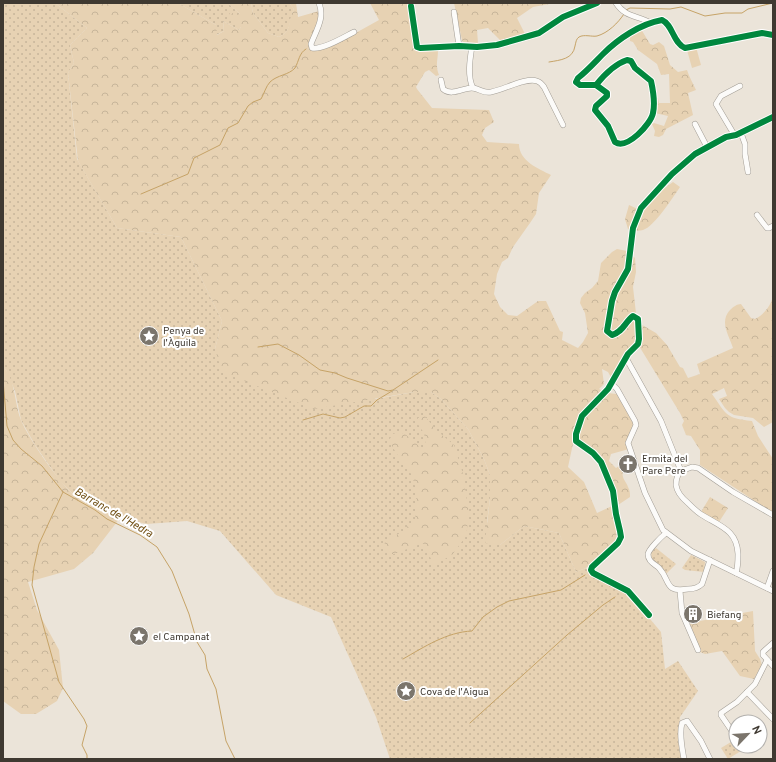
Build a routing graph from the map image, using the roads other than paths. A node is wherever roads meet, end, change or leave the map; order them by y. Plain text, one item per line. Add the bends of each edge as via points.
1 (319, 3) edge
2 (597, 3) edge
3 (616, 3) edge
4 (411, 6) dead end
5 (454, 12) dead end
6 (651, 22) junction
7 (354, 32) dead end
8 (773, 35) edge
9 (459, 46) junction
10 (472, 46) junction
11 (441, 80) dead end
12 (596, 85) junction
13 (740, 86) dead end
14 (473, 88) junction
15 (773, 117) edge
16 (695, 124) dead end
17 (563, 125) dead end
18 (741, 133) junction
19 (735, 136) junction
20 (707, 147) junction
21 (748, 172) dead end
22 (757, 215) dead end
23 (773, 226) edge
24 (626, 358) junction
25 (611, 383) junction
26 (606, 392) junction
27 (620, 394) junction
28 (681, 471) junction
29 (773, 515) edge
30 (666, 533) junction
31 (710, 560) junction
32 (773, 571) edge
33 (736, 573) junction
34 (767, 588) junction
35 (680, 591) junction
36 (773, 592) edge
37 (649, 615) dead end
38 (773, 643) edge
39 (698, 650) dead end
40 (767, 660) junction
41 (773, 666) edge
42 (747, 692) junction
43 (773, 718) edge
44 (728, 725) edge
45 (684, 759) edge
46 (710, 759) edge

1 - 7 street via 321,19 311,44 312,48 331,44
2 - 10 street via 563,17 539,33 497,45
3 - 6 street via 627,14
4 - 9 street via 418,48
5 - 9 street
6 - 8 street via 665,22 678,43 685,48 762,32
6 - 12 street via 613,45 576,80 578,84
9 - 10 street
10 - 14 street via 470,65
11 - 14 street via 442,88 447,92
12 - 12 street via 612,68 627,60 651,82 653,114 641,131 628,142 615,142 608,126 596,112 596,107 607,95
13 - 19 street via 721,96 716,104
14 - 17 street via 491,92 526,82 540,82
15 - 18 street
16 - 20 street
18 - 19 street
18 - 21 street
19 - 20 street
20 - 24 street via 694,154 672,174 641,208 636,218 628,269 615,292 607,325 607,330 612,335 620,332 633,316 638,319 638,341
22 - 23 street via 767,228
24 - 25 street
24 - 28 street via 661,421
25 - 26 street
25 - 27 street
26 - 27 street
26 - 37 street via 582,416 576,441 601,462 613,491 621,537 591,570 628,591
27 - 30 street via 635,423 629,446 645,493
28 - 29 street via 692,467 698,468
28 - 33 street via 676,482 681,497 701,514 727,530 734,538 738,548
30 - 31 street via 691,551
30 - 35 street via 650,550 648,556 661,570 669,586
31 - 33 street
31 - 35 street via 701,586
32 - 34 street
33 - 34 street
34 - 36 street
35 - 39 street via 682,613
38 - 40 street via 763,652
40 - 41 street
40 - 42 street via 755,684
42 - 43 street
42 - 44 street via 721,713
45 - 46 street via 681,725 687,721

